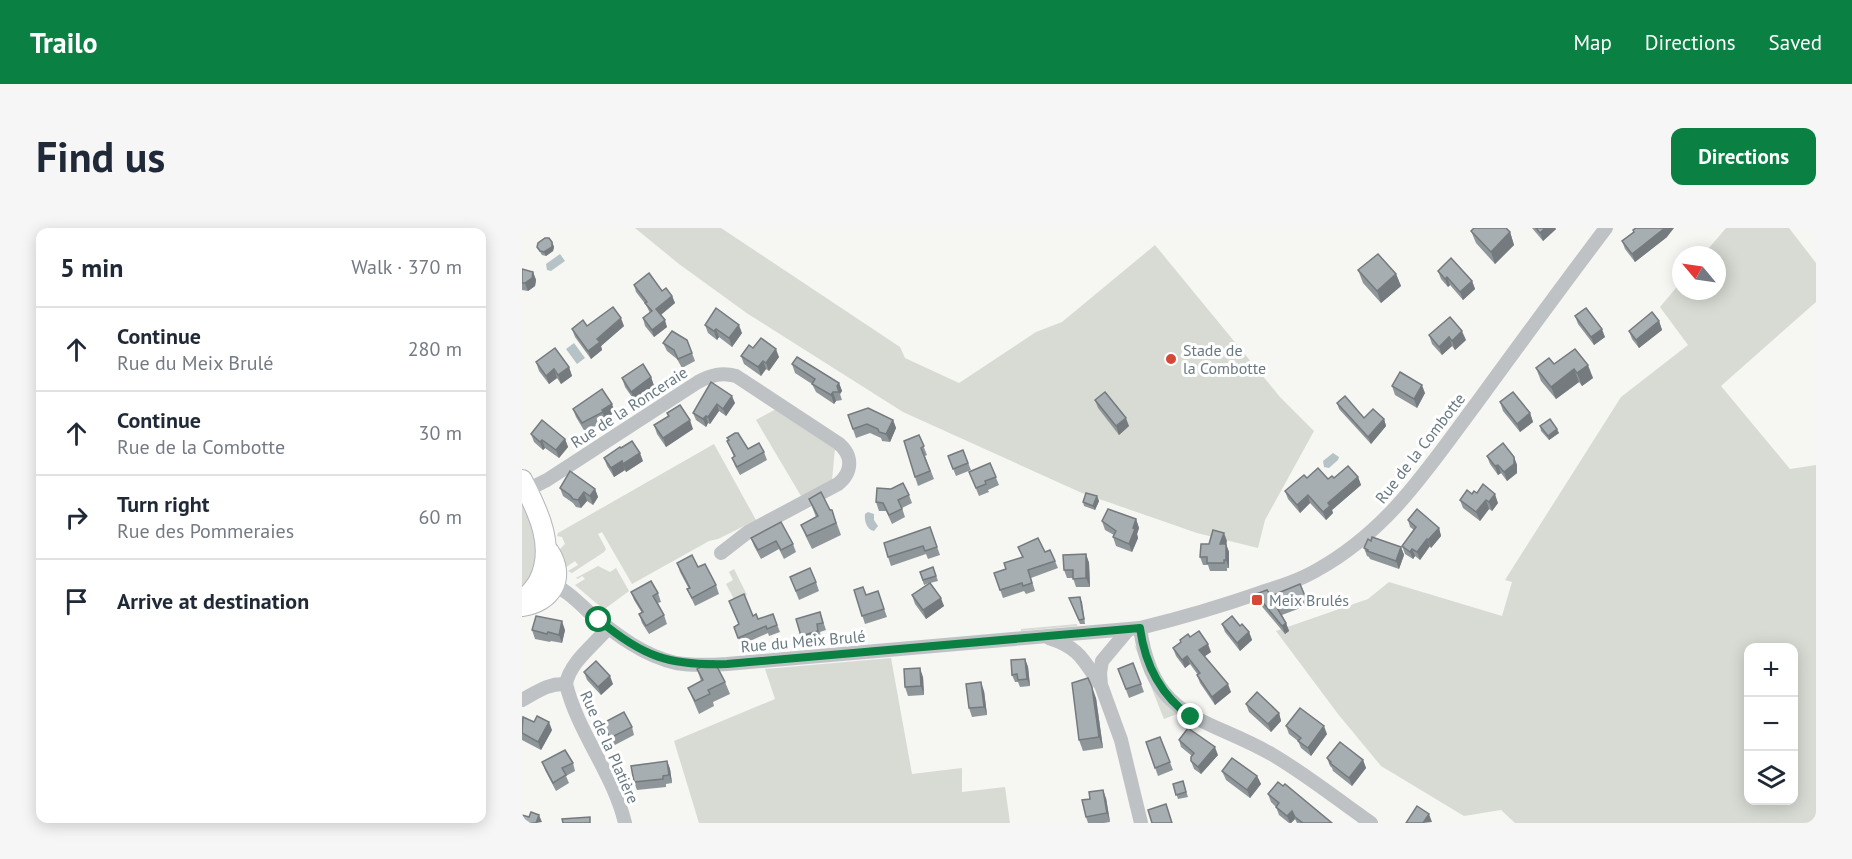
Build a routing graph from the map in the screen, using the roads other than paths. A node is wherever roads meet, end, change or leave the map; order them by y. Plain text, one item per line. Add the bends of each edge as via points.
1 (1606, 228) edge
2 (525, 485) edge
3 (721, 553) dead end
4 (547, 582) junction
5 (522, 605) edge
6 (608, 628) junction
7 (1134, 629) junction
8 (1091, 633) junction
9 (1046, 637) junction
10 (1082, 656) junction
11 (1102, 661) junction
12 (566, 684) junction
13 (1101, 685) junction
14 (522, 700) edge
15 (625, 823) edge
16 (1141, 823) edge
17 (1371, 823) edge

1 - 7 street, Rue de la Combotte via 1424,475 1373,530 1336,559 1301,578 1182,618
2 - 3 street, Rue de la Ronceraie via 547,480 698,382 714,375 736,376 838,443 850,462 846,476 838,484 748,532
2 - 4 street via 553,559 556,578
4 - 5 street via 550,593 530,605
4 - 6 street, Rue du Meix Brulé
6 - 9 street, Rue du Meix Brulé via 657,657 698,664
6 - 12 street via 576,664
7 - 8 street, Rue de la Combotte
7 - 11 street
7 - 17 street via 1158,686 1183,711 1270,754
8 - 9 street, Rue du Meix Brulé
8 - 10 street
8 - 11 street via 1101,647
9 - 10 street
10 - 13 street
11 - 13 street
12 - 14 street via 553,684
12 - 15 street, Rue de la Platière via 571,703 613,785
13 - 16 street via 1121,740

